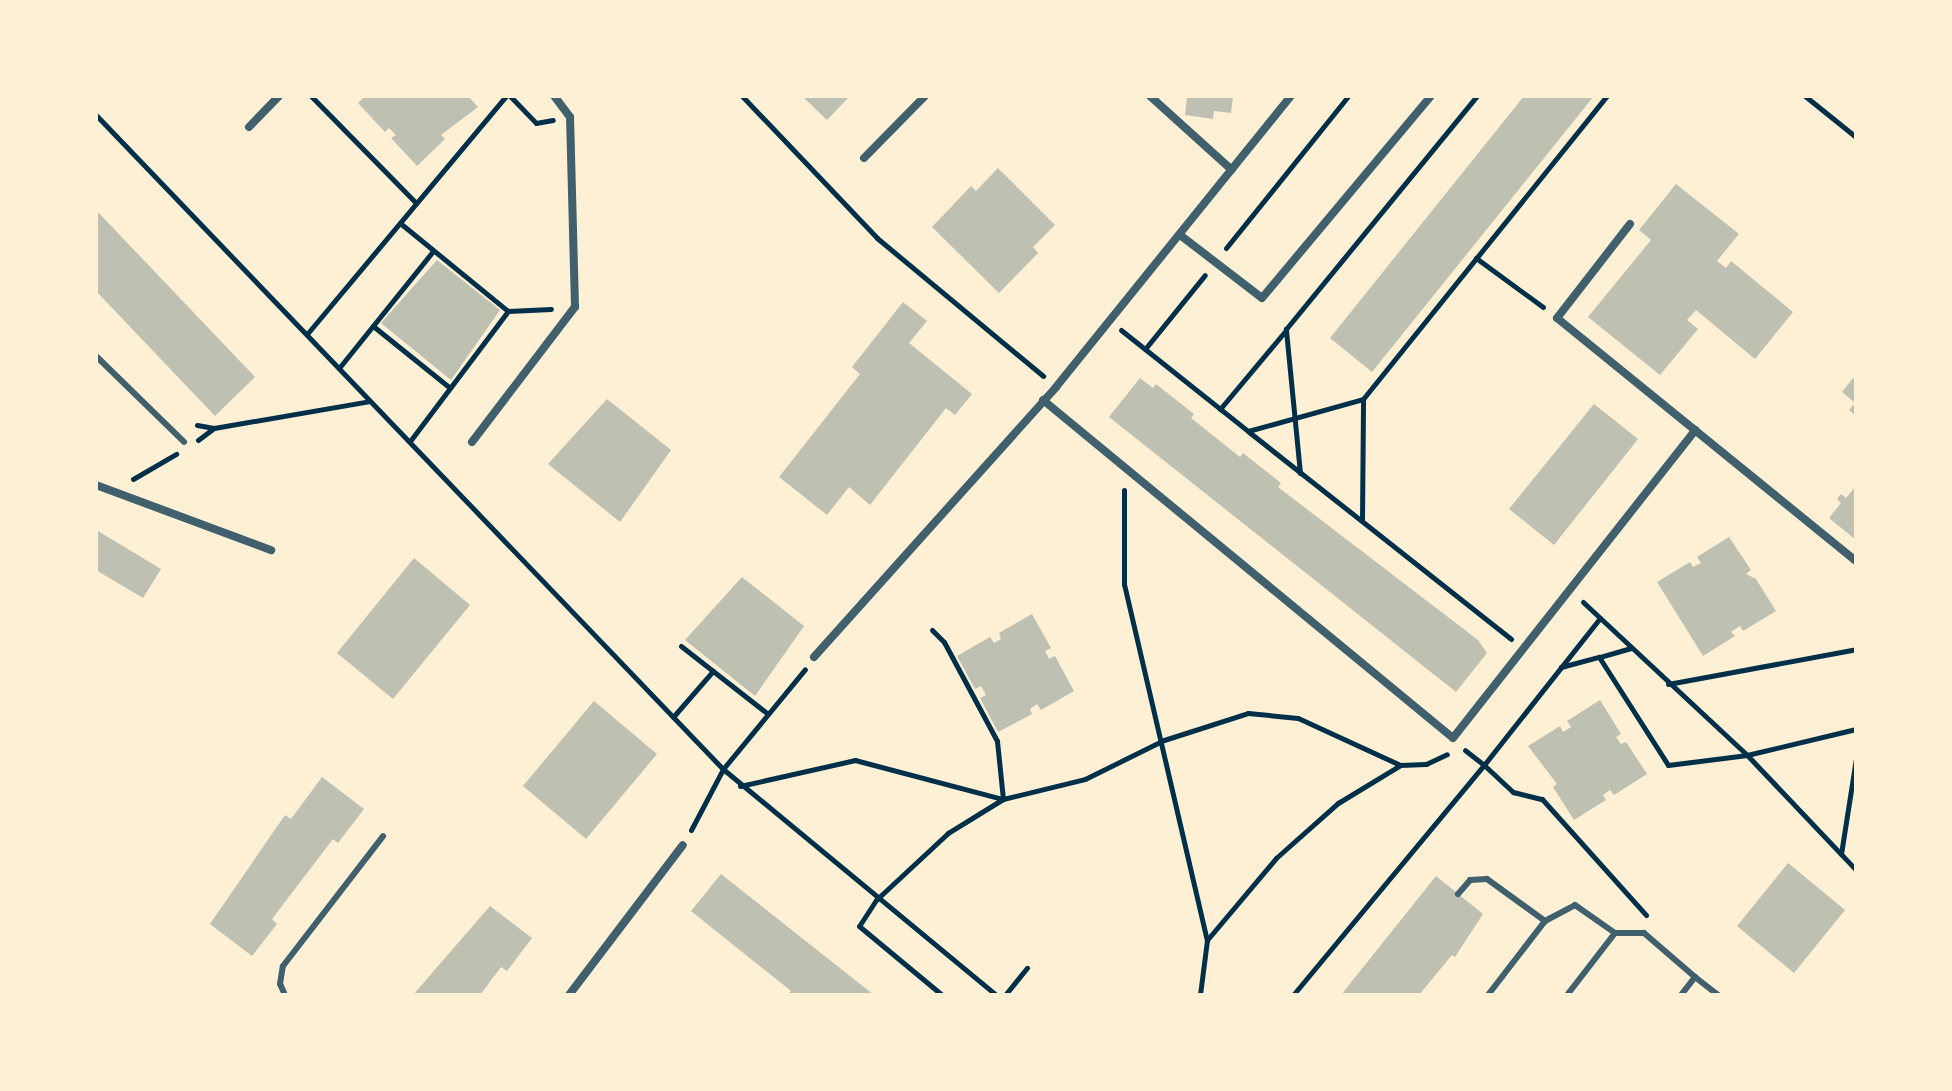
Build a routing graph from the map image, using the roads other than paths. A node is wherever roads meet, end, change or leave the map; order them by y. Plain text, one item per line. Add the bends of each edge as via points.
1 (279, 96) edge
2 (554, 96) edge
3 (925, 96) edge
4 (1150, 96) edge
5 (1291, 96) edge
6 (1431, 96) edge
7 (249, 127) dead end
8 (864, 158) dead end
9 (1232, 170) junction
10 (1630, 224) dead end
11 (1180, 235) junction
12 (96, 356) edge
13 (1043, 400) junction
14 (1695, 430) junction
15 (472, 442) dead end
16 (188, 443) road end
17 (96, 485) edge
18 (271, 550) dead end
19 (1856, 561) edge
20 (814, 657) road end
21 (383, 836) dead end
22 (683, 845) road end
23 (1458, 894) dead end
24 (1545, 921) junction
25 (1615, 933) junction
26 (1695, 977) junction
27 (285, 995) edge
28 (569, 995) edge
29 (1488, 995) edge
30 (1567, 995) edge
31 (1681, 995) edge
32 (1718, 995) edge

1 - 7 street
2 - 15 street via 570,117 575,307
3 - 8 street
4 - 9 street
5 - 9 street
6 - 11 street via 1262,298
9 - 11 street
10 - 14 street via 1557,318
11 - 13 street
12 - 16 lane
13 - 14 street via 1453,738
13 - 20 street
14 - 19 street
17 - 18 street
21 - 27 lane via 283,966 280,984
22 - 28 street
23 - 24 lane via 1470,880 1487,879
24 - 25 lane via 1575,905
24 - 29 lane
25 - 26 lane via 1644,933
25 - 30 lane
26 - 31 lane
26 - 32 lane

